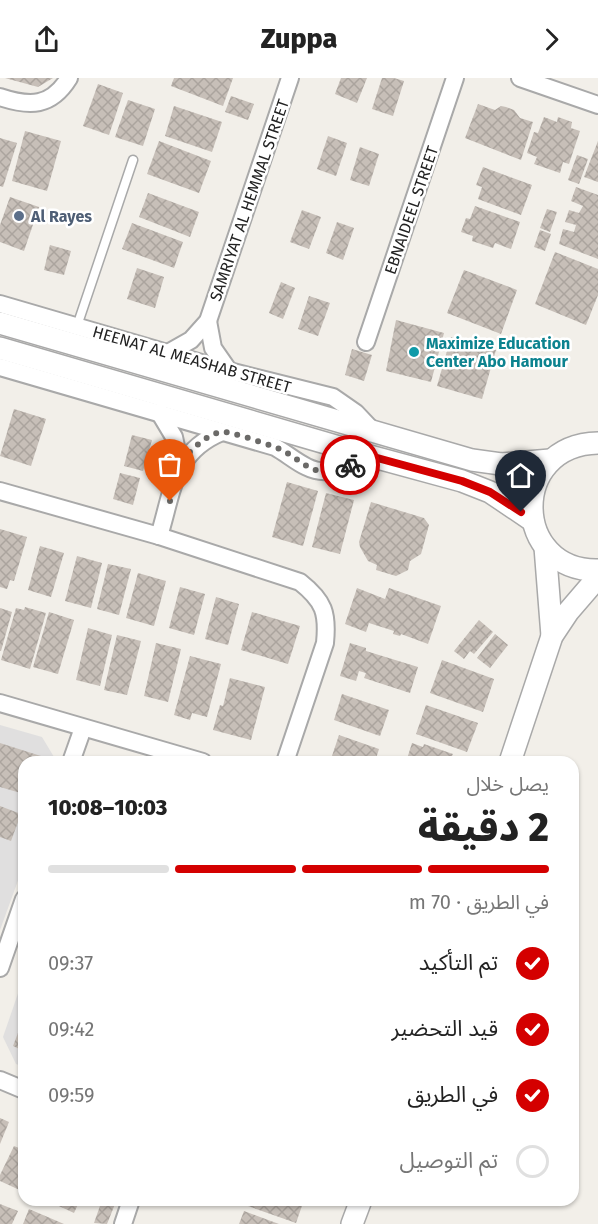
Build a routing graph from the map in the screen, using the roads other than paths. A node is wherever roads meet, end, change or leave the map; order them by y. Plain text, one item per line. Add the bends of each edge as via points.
1 (69, 78) edge
2 (290, 78) edge
3 (455, 78) edge
4 (520, 78) edge
5 (0, 97) edge
6 (598, 105) edge
7 (133, 160) dead end
8 (0, 304) edge
9 (208, 321) junction
10 (0, 323) edge
11 (77, 326) junction
12 (366, 342) dead end
13 (0, 348) edge
14 (168, 353) junction
15 (0, 367) edge
16 (229, 371) junction
17 (159, 412) junction
18 (373, 431) junction
19 (222, 432) junction
20 (593, 439) edge
21 (370, 456) junction
22 (550, 460) junction
23 (180, 465) junction
24 (0, 491) edge
25 (532, 521) junction
26 (159, 536) junction
27 (545, 547) junction
28 (598, 570) edge
29 (598, 577) edge
30 (552, 636) junction
31 (0, 703) edge
32 (83, 728) junction
33 (73, 756) edge
34 (182, 756) edge
35 (287, 756) edge
36 (512, 756) edge
37 (18, 916) edge
38 (0, 968) edge
39 (0, 1080) edge
40 (18, 1088) edge
41 (130, 1206) edge
42 (359, 1206) edge
43 (123, 1224) edge
44 (352, 1224) edge

1 - 5 street via 50,99 33,104
2 - 9 street, SAMRIYAT AL HEMMAL STREET
3 - 12 street, EBNAIDEEL STREET
4 - 6 street
7 - 11 lane
8 - 11 street, HEENAT AL MEASHAB STREET
9 - 14 street, SAMRIYAT AL HEMMAL STREET via 191,340
9 - 16 street, SAMRIYAT AL HEMMAL STREET via 213,348
10 - 18 street, HEENAT AL MEASHAB STREET
11 - 14 street, HEENAT AL MEASHAB STREET
13 - 21 street
14 - 16 street, HEENAT AL MEASHAB STREET
15 - 17 street
16 - 18 street, HEENAT AL MEASHAB STREET via 333,397
17 - 19 street
17 - 23 street via 174,437
18 - 22 street, HEENAT AL MEASHAB STREET via 472,460 501,464
19 - 21 street via 275,447 318,471 337,470
19 - 23 street via 198,444
20 - 22 street
21 - 25 street via 490,492
22 - 25 street via 531,499
23 - 26 street
24 - 26 street
25 - 27 street
26 - 35 street via 300,582 314,593 323,608 327,623 325,643
27 - 28 street via 572,566
27 - 30 street
29 - 30 street
30 - 36 street
31 - 32 street
32 - 33 street
32 - 34 street
37 - 38 street
39 - 40 street
41 - 43 street
42 - 44 street

